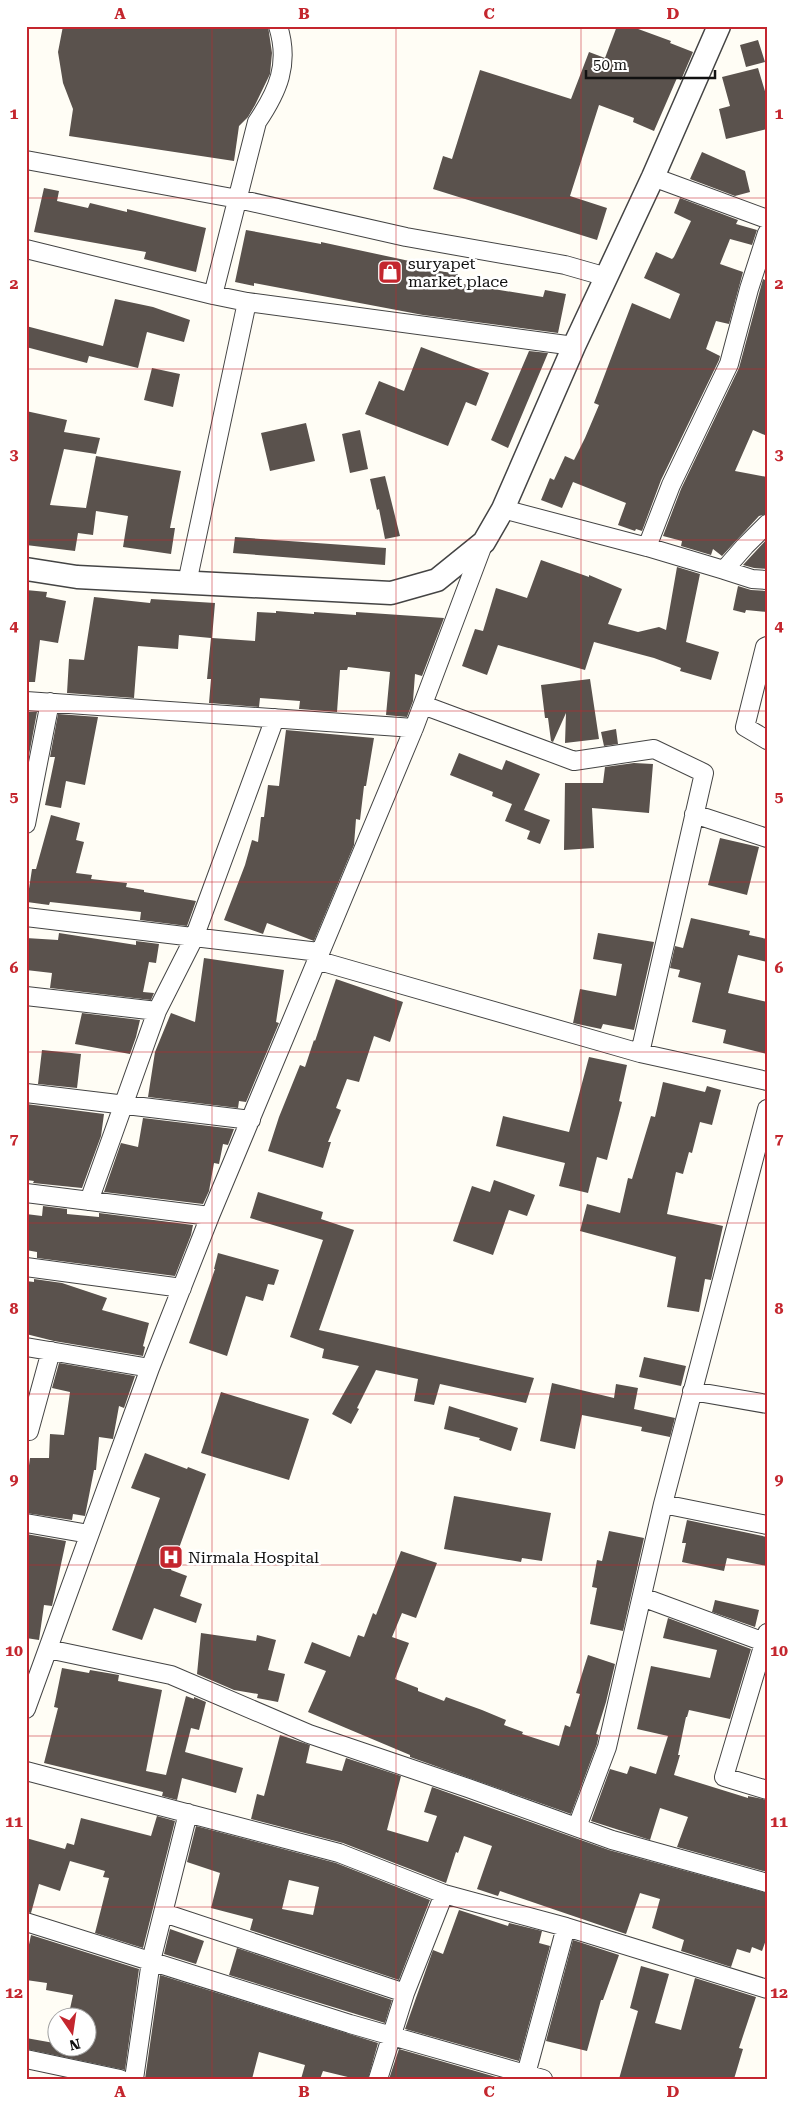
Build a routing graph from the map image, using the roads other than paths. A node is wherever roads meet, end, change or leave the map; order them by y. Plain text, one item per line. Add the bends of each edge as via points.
1 (278, 26) edge
2 (719, 26) edge
3 (26, 160) edge
4 (653, 177) junction
5 (238, 199) junction
6 (767, 219) edge
7 (767, 233) edge
8 (26, 249) edge
9 (607, 277) junction
10 (213, 294) junction
11 (247, 302) junction
12 (574, 346) junction
13 (503, 509) junction
14 (767, 524) edge
15 (484, 542) junction
16 (647, 547) junction
17 (26, 569) edge
18 (724, 570) junction
19 (767, 580) edge
20 (187, 583) junction
21 (767, 646) edge
22 (26, 701) edge
23 (50, 702) junction
24 (423, 705) junction
25 (276, 718) junction
26 (414, 728) junction
27 (767, 740) edge
28 (29, 796) edge
29 (694, 814) junction
30 (26, 824) edge
31 (767, 838) edge
32 (26, 917) edge
33 (194, 938) junction
34 (318, 956) junction
35 (26, 996) edge
36 (156, 1011) junction
37 (640, 1053) junction
38 (767, 1081) edge
39 (26, 1093) edge
40 (124, 1104) junction
41 (767, 1108) edge
42 (251, 1120) junction
43 (26, 1193) edge
44 (89, 1201) junction
45 (210, 1216) junction
46 (26, 1267) edge
47 (182, 1288) junction
48 (26, 1347) edge
49 (51, 1351) junction
50 (150, 1368) junction
51 (692, 1391) junction
52 (767, 1404) edge
53 (27, 1433) edge
54 (663, 1504) junction
55 (26, 1523) edge
56 (767, 1525) edge
57 (89, 1534) junction
58 (642, 1597) junction
59 (766, 1640) edge
60 (39, 1657) edge
61 (26, 1709) edge
62 (26, 1771) edge
63 (767, 1790) edge
64 (188, 1813) junction
65 (577, 1827) junction
66 (767, 1883) edge
67 (444, 1894) junction
68 (164, 1914) junction
69 (26, 1922) edge
70 (566, 1927) junction
71 (151, 1961) junction
72 (767, 1989) edge
73 (405, 1994) junction
74 (391, 2036) junction
75 (26, 2058) edge
76 (535, 2076) edge
77 (120, 2079) edge
78 (134, 2079) edge
79 (378, 2079) edge

1 - 5 street via 282,74 272,101 258,122
2 - 4 street
3 - 5 street
4 - 6 street
4 - 9 street
5 - 9 street via 406,237 564,265
5 - 10 street
7 - 16 street via 730,364 671,485
8 - 10 street
9 - 12 street
10 - 11 street
11 - 12 street
11 - 20 street
12 - 13 street
13 - 15 street
13 - 16 street
14 - 18 street
15 - 20 street via 437,580 391,593
15 - 24 street
16 - 18 street
17 - 20 street via 77,577
18 - 19 street
21 - 27 street via 745,727
22 - 23 street
23 - 25 street
23 - 28 street
24 - 26 street
24 - 29 street via 574,761 654,749 704,773
25 - 26 street
25 - 33 street
26 - 34 street
28 - 30 street
29 - 31 street
29 - 37 street
32 - 33 street
33 - 34 street
33 - 36 street
34 - 37 street
34 - 42 street
35 - 36 street
36 - 40 street
37 - 38 street
39 - 40 street
40 - 42 street
40 - 44 street
41 - 51 street
42 - 45 street
43 - 44 street
44 - 45 street
45 - 47 street
46 - 47 street
47 - 50 street
48 - 49 street
49 - 50 street
49 - 53 street
50 - 57 street
51 - 52 street
51 - 54 street
54 - 56 street
54 - 58 street
55 - 57 street
57 - 60 street
58 - 59 street
58 - 65 street via 607,1747
59 - 63 street via 724,1777
60 - 61 street
60 - 65 street via 171,1675 309,1734
62 - 64 street
64 - 67 street via 339,1853
64 - 68 street
65 - 66 street via 612,1840
67 - 70 street
67 - 73 street
68 - 71 street
68 - 73 street
69 - 71 street
70 - 72 street
70 - 76 street
71 - 74 street
71 - 78 street
73 - 74 street
74 - 76 street
74 - 79 street
75 - 77 street

